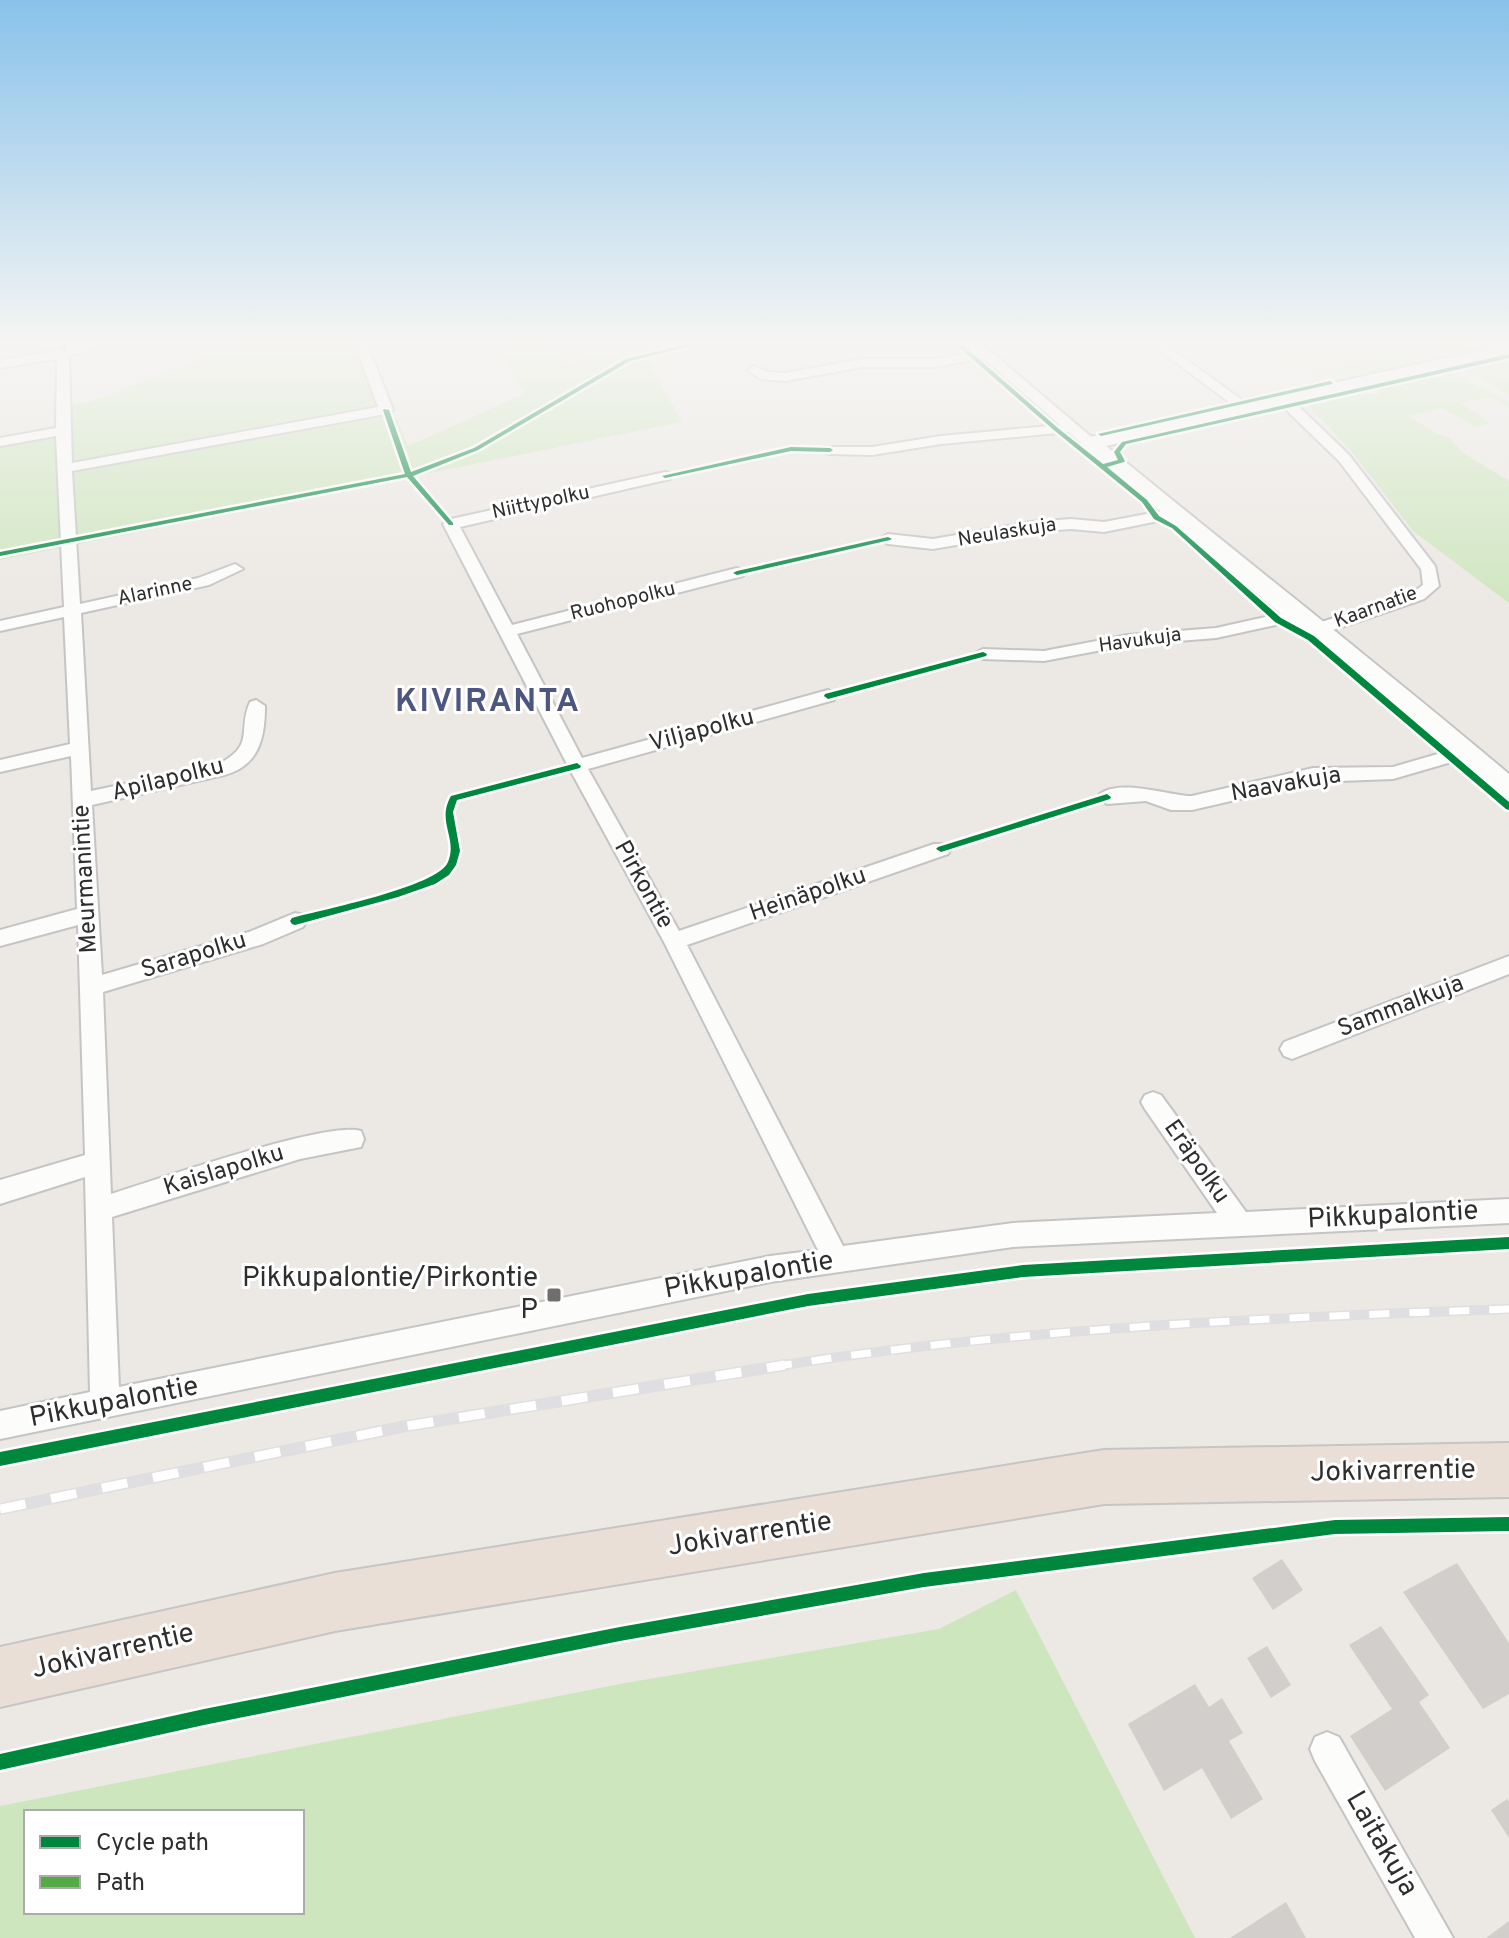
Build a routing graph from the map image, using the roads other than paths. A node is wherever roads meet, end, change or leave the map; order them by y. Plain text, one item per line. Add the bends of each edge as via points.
1 (60, 431) edge
2 (63, 431) edge
3 (268, 431) edge
4 (1043, 431) edge
5 (1076, 431) edge
6 (1142, 431) edge
7 (1321, 431) edge
8 (0, 442) edge
9 (1090, 443) junction
10 (830, 450) dead end
11 (67, 468) junction
12 (665, 476) dead end
13 (1173, 514) junction
14 (464, 520) joint
15 (888, 539) dead end
16 (235, 569) dead end
17 (737, 573) dead end
18 (73, 610) junction
19 (1297, 615) junction
20 (0, 626) edge
21 (1318, 629) junction
22 (508, 631) junction
23 (983, 654) dead end
24 (828, 696) dead end
25 (256, 706) dead end
26 (78, 748) junction
27 (1465, 752) junction
28 (0, 766) edge
29 (577, 766) junction
30 (1509, 789) edge
31 (1107, 797) dead end
32 (83, 800) junction
33 (941, 849) dead end
34 (87, 915) junction
35 (295, 921) dead end
36 (0, 938) edge
37 (674, 941) junction
38 (1509, 965) edge
39 (92, 987) junction
40 (1292, 1049) dead end
41 (1153, 1102) dead end
42 (352, 1139) dead end
43 (95, 1163) junction
44 (0, 1192) edge
45 (98, 1210) junction
46 (1509, 1211) edge
47 (1239, 1223) junction
48 (837, 1261) junction
49 (105, 1404) junction
50 (0, 1425) edge
51 (1509, 1470) edge
52 (0, 1677) edge
53 (1327, 1749) dead end
54 (1435, 1938) edge

1 - 8 street
2 - 11 street, Meurmanintie
3 - 11 street
4 - 10 street via 866,453
5 - 9 street
6 - 9 street
7 - 21 street, Kaarnatie via 1429,569 1431,586 1418,596
9 - 13 street
11 - 18 street, Meurmanintie
12 - 14 street, Niittypolku
13 - 15 street, Neulaskuja via 1104,527 1031,527 933,544
13 - 19 street
14 - 22 street, Pirkontie via 451,524
16 - 18 street, Alarinne via 203,582
17 - 22 street, Ruohopolku
18 - 20 street, Alarinne
18 - 26 street, Meurmanintie
19 - 21 street
19 - 23 street, Havukuja via 1216,633 1128,640 1044,656
21 - 27 street
22 - 29 street, Pirkontie
24 - 29 street, Viljapolku
25 - 32 street, Apilapolku via 255,743 243,760 224,769
26 - 28 street
26 - 32 street, Meurmanintie
27 - 30 street
27 - 31 street, Naavakuja via 1393,773 1313,775 1192,803 1171,803 1147,794
29 - 37 street, Pirkontie
32 - 34 street, Meurmanintie
33 - 37 street, Heinäpolku
34 - 36 street
34 - 39 street, Meurmanintie
35 - 39 street, Sarapolku
37 - 48 street, Pirkontie
38 - 40 street, Sammalkuja
39 - 43 street, Meurmanintie
41 - 47 street, Eräpolku
42 - 45 street, Kaislapolku via 300,1148
43 - 44 street
43 - 45 street, Meurmanintie
45 - 49 street, Meurmanintie
46 - 47 street, Pikkupalontie
47 - 48 street, Pikkupalontie via 1013,1235
48 - 49 street, Pikkupalontie via 770,1269
49 - 50 street, Pikkupalontie
51 - 52 highway, Jokivarrentie via 1104,1477 335,1602
53 - 54 street, Laitakuja

